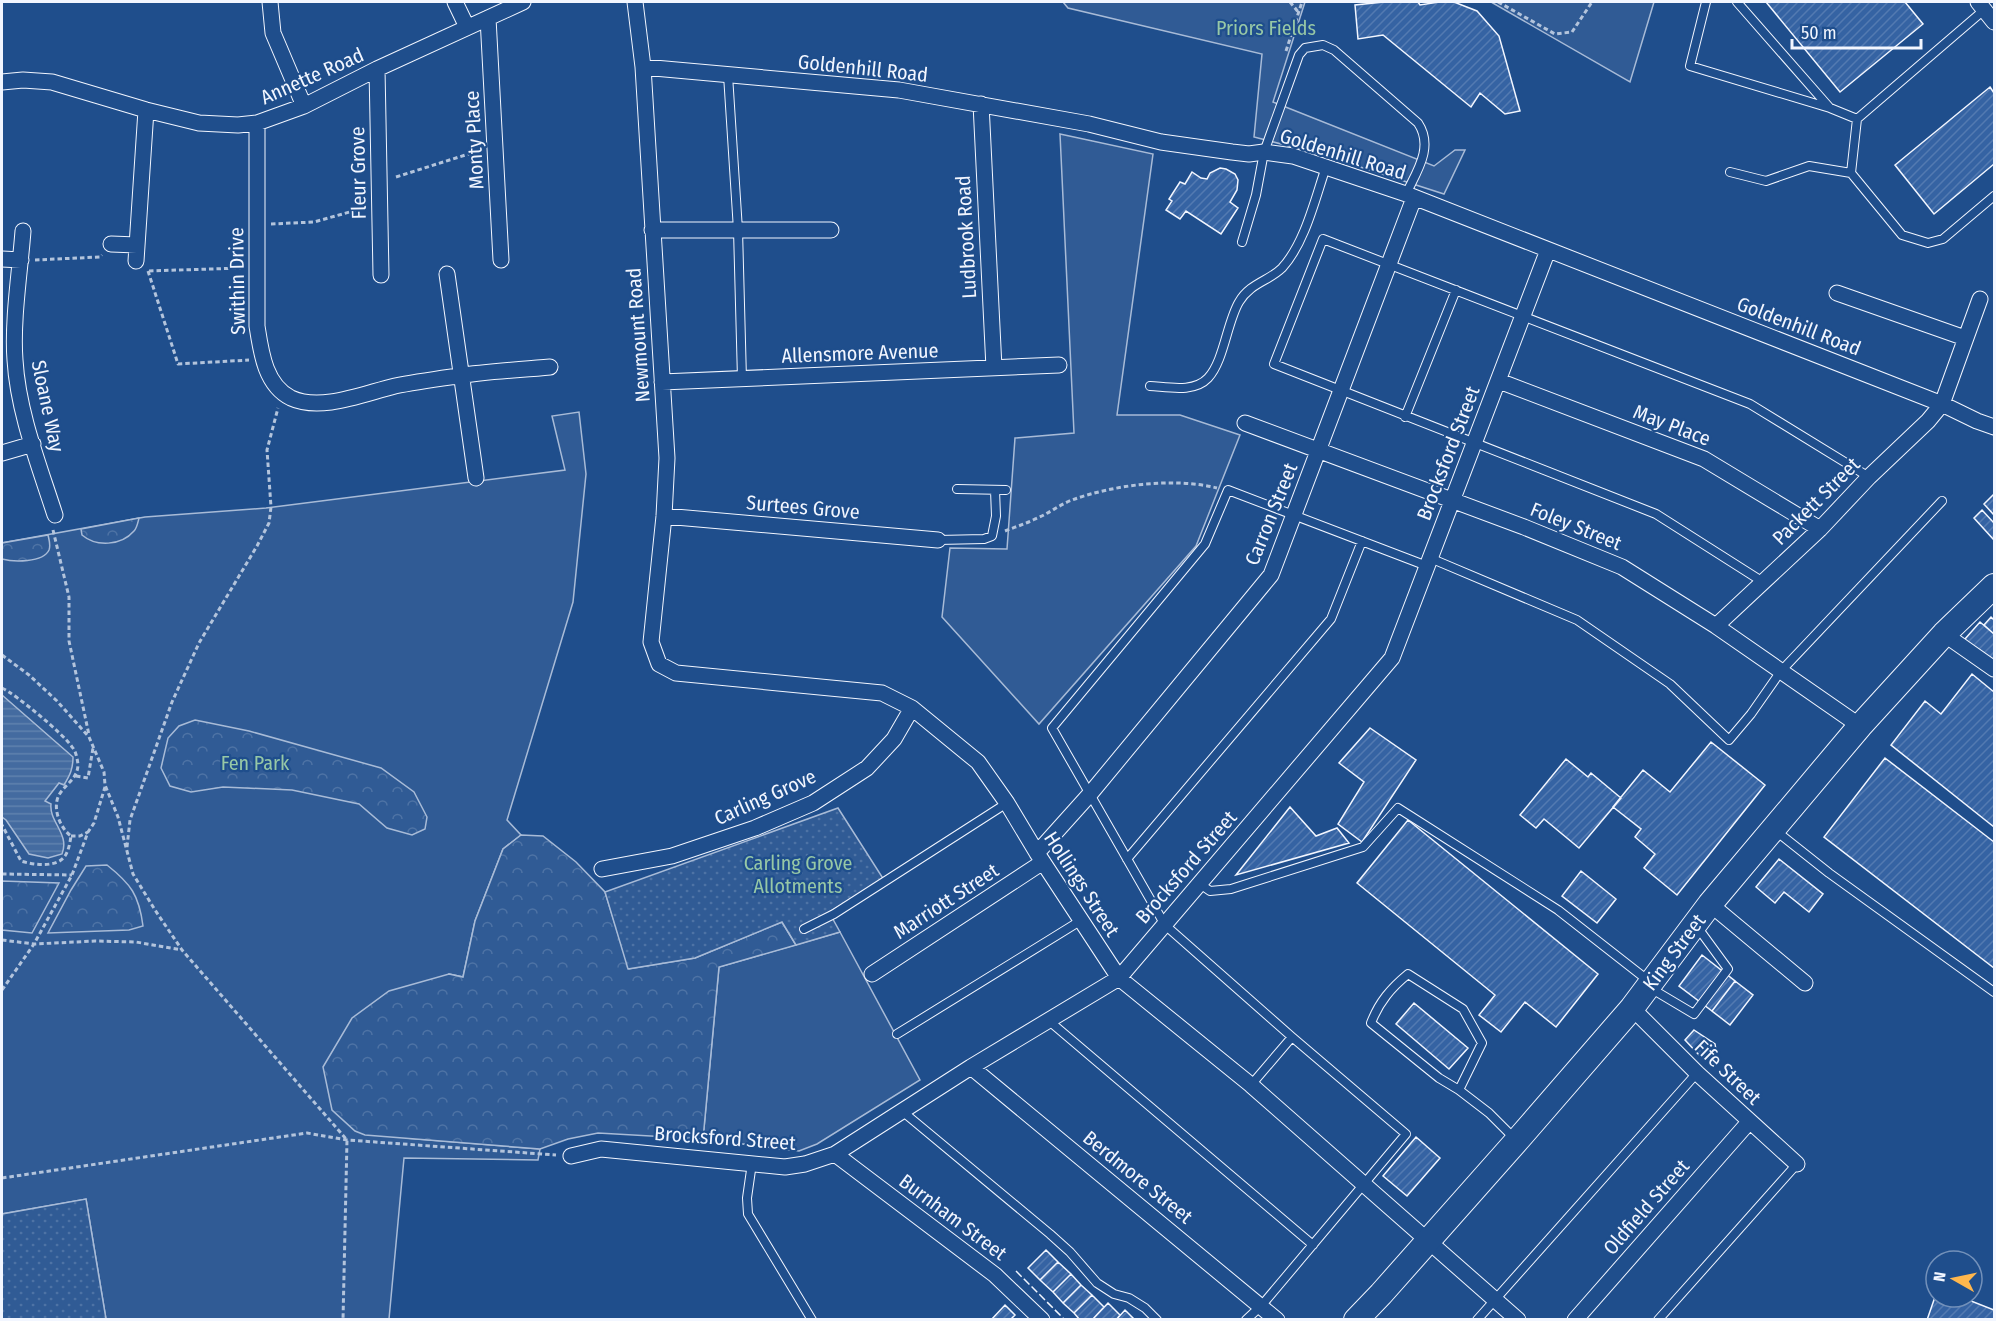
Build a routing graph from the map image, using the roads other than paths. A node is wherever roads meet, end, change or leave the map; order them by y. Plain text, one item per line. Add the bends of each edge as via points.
1 (270, 2) edge
2 (455, 2) edge
3 (524, 2) edge
4 (635, 2) edge
5 (1706, 2) edge
6 (1737, 2) edge
7 (1986, 11) edge
8 (488, 18) junction
9 (467, 27) junction
10 (643, 67) junction
11 (377, 69) junction
12 (728, 75) junction
13 (2, 82) edge
14 (981, 104) junction
15 (304, 106) junction
16 (1830, 108) junction
17 (146, 110) junction
18 (1857, 119) junction
19 (257, 123) junction
20 (1264, 152) junction
21 (1326, 167) junction
22 (1730, 172) dead end
23 (1851, 172) junction
24 (1410, 196) junction
25 (1995, 196) edge
26 (652, 230) junction
27 (738, 230) junction
28 (831, 230) dead end
29 (23, 231) dead end
30 (1242, 242) dead end
31 (111, 244) road end
32 (1548, 250) junction
33 (2, 259) edge
34 (21, 260) junction
35 (501, 260) dead end
36 (1389, 264) junction
37 (447, 274) dead end
38 (381, 275) dead end
39 (1456, 290) junction
40 (1837, 293) dead end
41 (1980, 299) dead end
42 (1523, 316) junction
43 (1965, 338) junction
44 (1059, 366) dead end
45 (550, 367) dead end
46 (994, 368) junction
47 (461, 375) junction
48 (742, 379) junction
49 (1498, 381) junction
50 (662, 382) junction
51 (1150, 386) dead end
52 (1341, 392) junction
53 (1942, 404) junction
54 (1405, 417) junction
55 (1245, 423) dead end
56 (1995, 427) edge
57 (1474, 443) junction
58 (33, 444) junction
59 (1320, 450) junction
60 (2, 453) edge
61 (1869, 477) junction
62 (476, 478) dead end
63 (957, 489) dead end
64 (995, 490) junction
65 (1006, 490) dead end
66 (1451, 501) junction
67 (1942, 501) dead end
68 (55, 515) road end
69 (1295, 515) junction
70 (664, 516) junction
71 (1820, 529) junction
72 (938, 540) joint
73 (1362, 541) junction
74 (1429, 562) junction
75 (1763, 582) junction
76 (1995, 586) edge
77 (1716, 626) junction
78 (1944, 634) junction
79 (659, 664) joint
80 (1995, 669) edge
81 (1781, 671) junction
82 (912, 708) junction
83 (1860, 726) junction
84 (1090, 794) junction
85 (1007, 803) junction
86 (1773, 829) junction
87 (1040, 858) junction
88 (1127, 859) junction
89 (602, 869) dead end
90 (1200, 884) junction
91 (1710, 904) junction
92 (1080, 921) junction
93 (1695, 924) junction
94 (1165, 925) junction
95 (804, 929) dead end
96 (872, 974) dead end
97 (1119, 978) junction
98 (1805, 983) dead end
99 (1649, 985) junction
100 (1995, 992) edge
101 (1632, 1008) junction
102 (1048, 1020) junction
103 (897, 1034) dead end
104 (1292, 1037) junction
105 (972, 1067) junction
106 (1697, 1074) junction
107 (1251, 1085) junction
108 (1459, 1090) junction
109 (902, 1111) junction
110 (1749, 1122) junction
111 (1517, 1141) junction
112 (835, 1154) junction
113 (570, 1156) road end
114 (752, 1163) junction
115 (1797, 1164) joint
116 (1365, 1184) junction
117 (1428, 1239) junction
118 (1313, 1245) junction
119 (1494, 1299) junction
120 (1262, 1305) junction
121 (812, 1320) edge
122 (1042, 1320) edge
123 (1157, 1320) edge
124 (1246, 1320) edge
125 (1278, 1320) edge
126 (1356, 1320) edge
127 (1477, 1320) edge
128 (1518, 1320) edge
129 (1575, 1320) edge
130 (1658, 1320) edge

1 - 15 street via 273,33
2 - 9 street
3 - 8 street, Annette Road
4 - 10 street, Newmount Road
5 - 16 lane via 1690,66
6 - 16 lane
7 - 18 lane
8 - 9 street, Annette Road
8 - 35 street, Monty Place
9 - 11 street, Annette Road
10 - 12 street, Goldenhill Road
10 - 26 street, Newmount Road
11 - 15 street, Annette Road
11 - 38 street, Fleur Grove
12 - 14 street, Goldenhill Road via 898,90
12 - 27 lane
13 - 17 street, Annette Road via 52,82
14 - 20 street, Goldenhill Road via 1161,142 1249,154
14 - 46 street, Ludbrook Road
15 - 19 street, Annette Road
16 - 18 lane
17 - 19 street, Annette Road via 199,123
17 - 31 street via 136,253
18 - 23 lane
19 - 47 street, Swithin Drive via 257,326 270,378 282,392 302,401 336,401
20 - 21 street, Goldenhill Road
20 - 24 lane via 1299,55 1305,48 1323,45 1334,50 1424,132 1422,161
20 - 30 lane
21 - 24 street, Goldenhill Road
21 - 51 lane via 1296,250 1280,270 1255,284 1239,302 1220,356 1207,379 1190,388
22 - 23 lane via 1766,181 1809,166
23 - 25 lane via 1902,235 1928,243 1944,239
24 - 32 street, Goldenhill Road
24 - 36 street, Carron Street
26 - 27 street
26 - 50 street, Newmount Road
27 - 28 street
27 - 48 lane
29 - 34 street, Sloane Way
32 - 42 street, Brocksford Street
32 - 53 street, Goldenhill Road
33 - 34 street
34 - 58 street, Sloane Way via 15,360
36 - 39 lane
36 - 52 street, Carron Street
36 - 52 lane via 1323,239 1274,364
37 - 47 street
39 - 42 lane
39 - 54 lane
40 - 43 street
41 - 43 street
42 - 49 street, Brocksford Street
42 - 61 lane via 1750,404
43 - 53 street
44 - 46 street, Allensmore Avenue
45 - 47 street
46 - 48 street, Allensmore Avenue
47 - 62 street
48 - 50 street, Allensmore Avenue
49 - 57 street, Brocksford Street
49 - 71 street, May Place via 1704,459
50 - 70 street, Newmount Road via 667,458
52 - 54 lane
52 - 59 street, Carron Street
53 - 56 street, Goldenhill Road
53 - 61 street, Packett Street
54 - 57 lane
55 - 59 street, Foley Street
57 - 66 street, Brocksford Street
57 - 75 lane via 1656,514
58 - 60 street
58 - 68 street, Sloane Way
59 - 66 street, Foley Street
59 - 69 street, Carron Street
61 - 71 street, Packett Street
63 - 64 lane
64 - 65 lane
64 - 72 lane via 992,536
66 - 74 street, Brocksford Street
66 - 77 street, Foley Street via 1622,567
67 - 81 lane
69 - 73 lane
69 - 84 street, Carron Street via 1271,575
69 - 84 lane via 1228,490 1205,544 1052,728
70 - 72 street, Surtees Grove
70 - 79 street, Newmount Road via 651,642
71 - 75 street, Packett Street
73 - 74 lane
73 - 88 lane via 1331,619
74 - 81 lane via 1577,620 1670,684 1729,740
74 - 90 street, Brocksford Street via 1392,658
75 - 77 street, Packett Street
76 - 78 main road, King Street
77 - 81 street, Foley Street
78 - 80 street
78 - 83 main road, King Street
79 - 82 street, Hollings Street via 676,673 882,693
81 - 83 street, Foley Street
82 - 85 street, Hollings Street via 978,762
82 - 89 street, Carling Grove via 894,739 867,768 813,803 672,856
83 - 86 main road, King Street
84 - 87 street, Carron Street
84 - 88 lane
85 - 87 street, Hollings Street
85 - 95 lane via 834,914
86 - 91 main road, King Street
86 - 100 lane
87 - 92 street, Hollings Street
87 - 96 street, Marriott Street
88 - 94 lane
90 - 94 street, Brocksford Street
90 - 99 lane via 1210,891 1231,889 1363,847 1398,808 1558,910
91 - 93 main road, King Street
91 - 98 street
92 - 97 street, Hollings Street
92 - 103 lane
93 - 99 main road, King Street
93 - 99 lane via 1728,969 1694,1014
94 - 97 street, Brocksford Street
94 - 104 lane
97 - 102 street, Brocksford Street
97 - 107 street, Hollings Street
99 - 101 main road, King Street
101 - 106 street, Fife Street
101 - 111 main road, King Street
102 - 105 street, Brocksford Street
102 - 118 lane
104 - 107 lane
104 - 116 lane via 1406,1134
105 - 109 street, Brocksford Street
105 - 120 street, Berdmore Street
106 - 110 street, Fife Street
106 - 119 lane
107 - 116 street, Hollings Street
108 - 108 lane via 1371,1023 1377,1006 1408,974 1463,1009 1482,1042
108 - 111 lane
109 - 112 street, Brocksford Street
109 - 123 lane via 1070,1251 1097,1283 1129,1298
110 - 115 street, Fife Street
110 - 129 street, Oldfield Street
111 - 117 main road, King Street
112 - 114 street, Brocksford Street via 785,1167
112 - 122 street, Burnham Street via 996,1275
113 - 114 street, Brocksford Street via 601,1149
114 - 121 lane via 748,1214
115 - 130 lane
116 - 117 street, Hollings Street
116 - 118 lane
117 - 119 street, Hollings Street
117 - 126 main road, King Street
118 - 120 lane
119 - 127 lane
119 - 128 street, Hollings Street
120 - 124 lane
120 - 125 street, Berdmore Street

